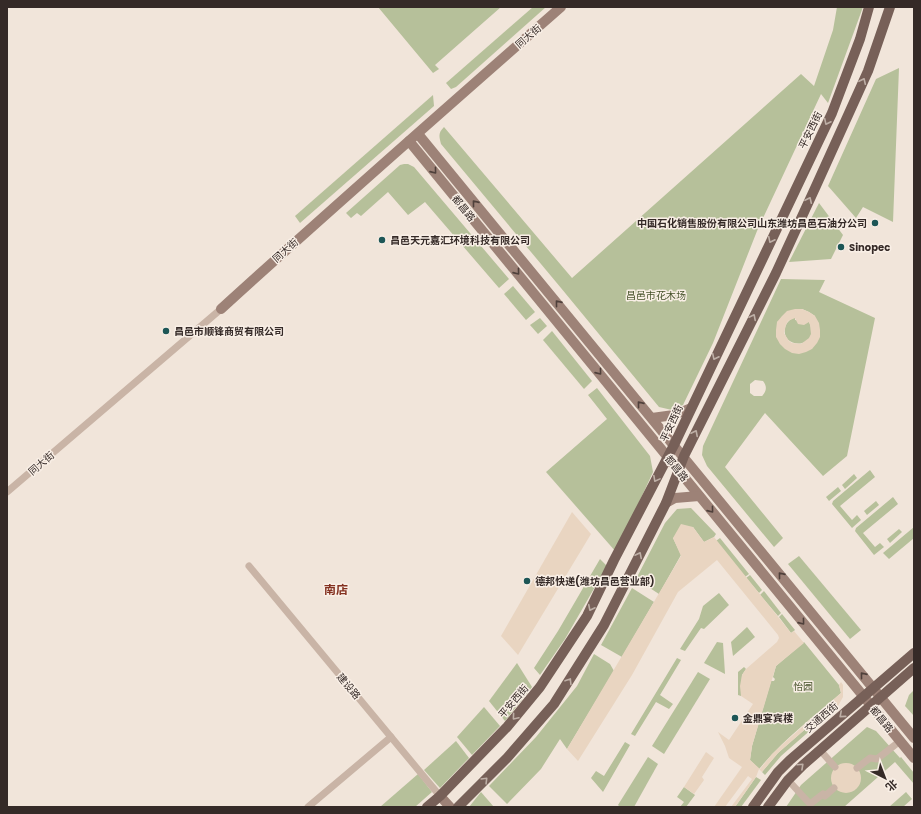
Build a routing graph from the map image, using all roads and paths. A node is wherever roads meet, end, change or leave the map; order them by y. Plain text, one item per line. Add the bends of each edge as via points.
1 (561, 7) edge
2 (869, 7) edge
3 (890, 7) edge
4 (418, 134) junction
5 (409, 141) junction
6 (221, 309) joint
7 (690, 408) junction
8 (652, 418) junction
9 (674, 445) junction
10 (668, 456) junction
11 (684, 456) junction
12 (678, 468) junction
13 (7, 492) edge
14 (699, 496) junction
15 (666, 503) junction
16 (249, 566) dead end
17 (914, 653) edge
18 (914, 668) edge
19 (873, 688) junction
20 (864, 696) junction
21 (880, 697) junction
22 (871, 706) junction
23 (391, 737) junction
24 (914, 738) edge
25 (900, 741) junction
26 (820, 750) junction
27 (914, 758) edge
28 (835, 767) dead end
29 (857, 768) dead end
30 (788, 780) junction
31 (834, 788) dead end
32 (440, 796) junction
33 (308, 807) edge
34 (427, 807) edge
35 (450, 807) edge
36 (458, 807) edge
37 (753, 807) edge
38 (768, 807) edge

1 - 4 street, 同大街
2 -> 7 main road, 平安西街 via 860,39 832,113
11 -> 3 main road via 776,273 816,186 868,71
4 - 5 street, 同大街
8 -> 4 street, 都昌路
5 - 6 street, 同大街
5 -> 10 street, 都昌路
6 - 13 street, 同大街
7 - 8 street via 674,415
7 - 9 main road, 平安西街
8 - 9 street, 都昌路
9 - 10 main road, 平安西街
9 - 11 street, 都昌路
10 - 12 street, 都昌路
10 -> 32 main road, 平安西街 via 587,616 540,687
11 - 12 main road
19 -> 11 street, 都昌路
12 - 14 street, 都昌路
12 - 15 main road
14 - 15 street via 675,498
14 -> 20 street, 都昌路
36 -> 15 main road via 507,758 554,704 604,625
16 - 23 street, 建设路
17 - 19 main road, 交通西街
18 - 21 main road
19 - 20 main road, 交通西街
19 - 21 street, 都昌路
20 - 22 street, 都昌路
20 -> 37 main road, 交通西街 via 790,760 778,772
21 - 22 main road
21 - 24 street, 都昌路
22 - 25 street, 都昌路
22 - 26 main road
23 - 32 street, 建设路
23 - 33 street
25 - 27 street, 都昌路
25 - 29 street via 877,759 870,758
26 - 28 street
30 -> 26 main road
30 - 31 street via 810,804
30 - 38 main road
32 - 34 main road, 平安西街
32 - 35 street, 建设路

